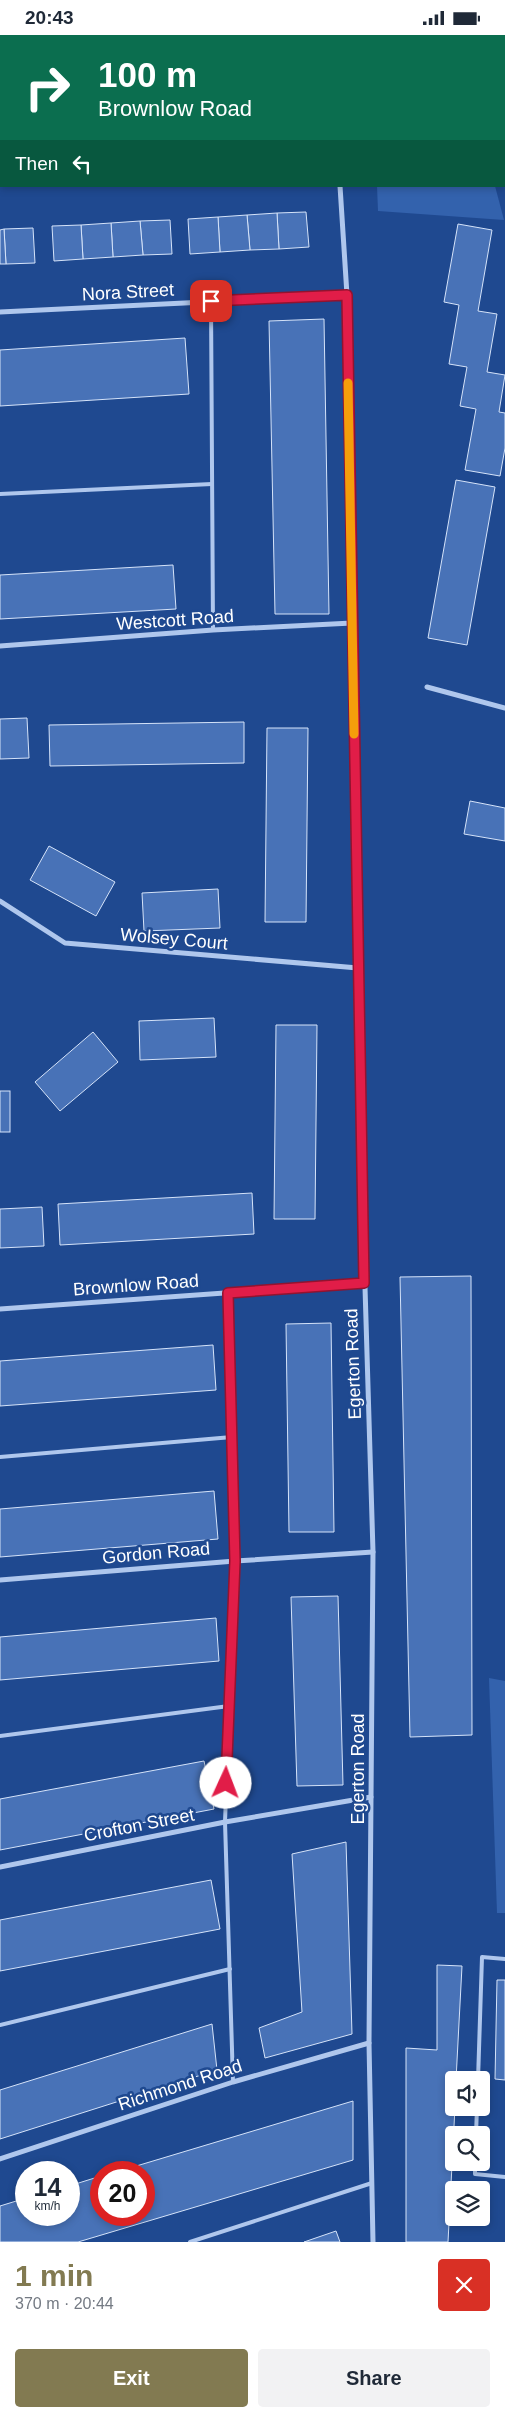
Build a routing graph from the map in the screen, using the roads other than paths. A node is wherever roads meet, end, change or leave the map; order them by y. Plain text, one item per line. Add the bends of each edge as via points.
1 (340, 187) edge
2 (347, 295) junction
3 (211, 301) junction
4 (0, 312) edge
5 (212, 485) junction
6 (0, 495) edge
7 (352, 623) junction
8 (213, 630) junction
9 (0, 646) edge
10 (427, 687) dead end
11 (505, 708) edge
12 (0, 901) edge
13 (358, 968) junction
14 (364, 1283) junction
15 (228, 1293) junction
16 (0, 1309) edge
17 (232, 1437) junction
18 (0, 1457) edge
19 (373, 1552) junction
20 (235, 1561) junction
21 (0, 1580) edge
22 (229, 1706) junction
23 (0, 1737) edge
24 (371, 1797) junction
25 (225, 1822) junction
26 (0, 1867) edge
27 (505, 1959) edge
28 (230, 1969) junction
29 (0, 2025) edge
30 (369, 2043) junction
31 (478, 2071) edge
32 (233, 2082) junction
33 (0, 2159) edge
34 (475, 2171) edge
35 (505, 2177) edge
36 (372, 2183) junction
37 (190, 2242) edge
38 (373, 2242) edge

1 - 2 street, Egerton Road
2 - 3 street, Nora Street
2 - 7 street, Egerton Road
3 - 4 street, Nora Street
3 - 5 lane
5 - 6 lane
5 - 8 lane
7 - 8 street, Westcott Road
7 - 13 street, Egerton Road
8 - 9 street, Westcott Road
10 - 11 street
12 - 13 street, Wolsey Court via 65,943
13 - 14 street, Egerton Road
14 - 15 street, Brownlow Road
14 - 19 street, Egerton Road
15 - 16 street, Brownlow Road
15 - 17 lane
17 - 18 lane
17 - 20 lane
19 - 20 street, Gordon Road
19 - 24 street, Egerton Road
20 - 21 street, Gordon Road
20 - 22 lane
22 - 23 lane
22 - 25 lane
24 - 25 street, Crofton Street
24 - 30 street, Egerton Road
25 - 26 street, Crofton Street
25 - 28 lane
27 - 31 lane via 482,1957
28 - 29 lane
28 - 32 lane
30 - 32 street, Richmond Road
30 - 36 street, Egerton Road
32 - 33 street, Richmond Road
34 - 35 lane via 475,2174
36 - 37 lane
36 - 38 street, Egerton Road

